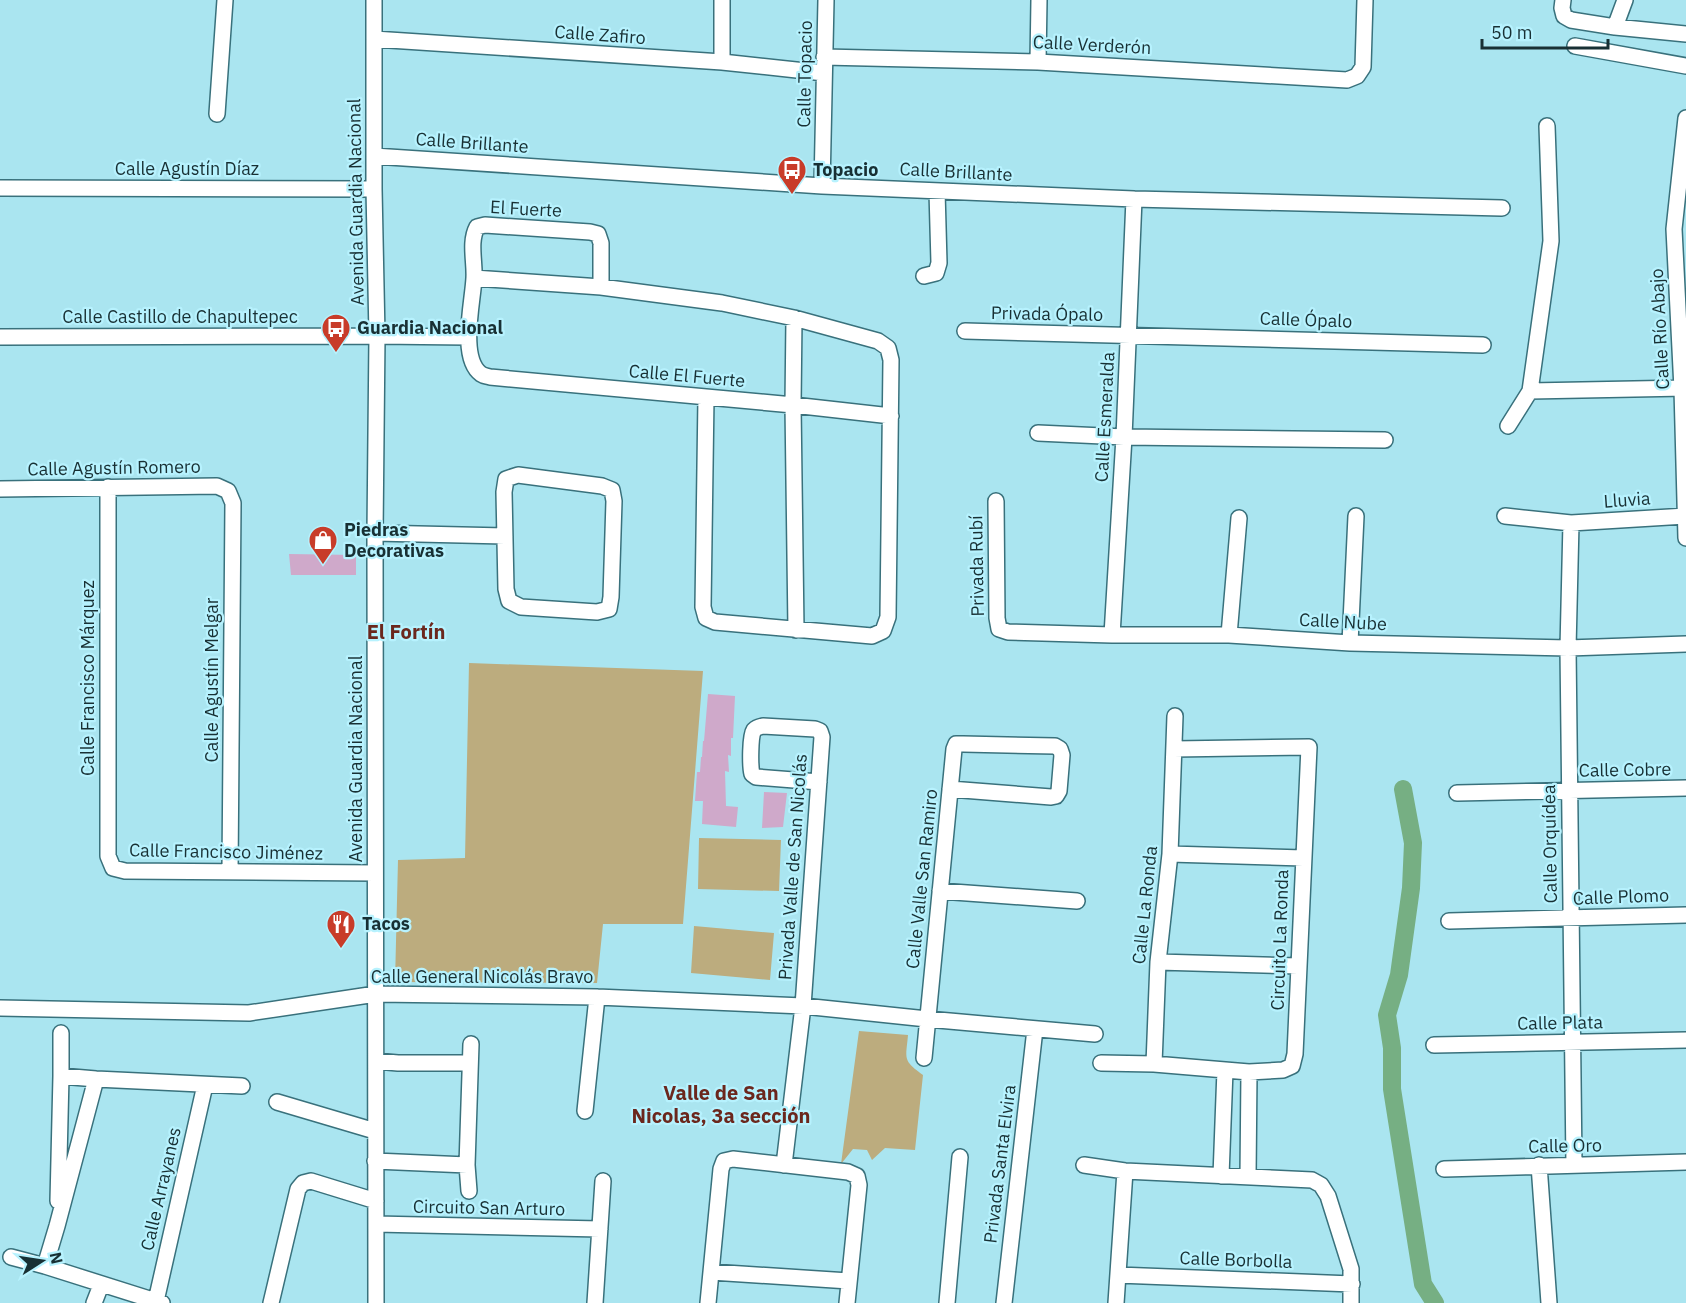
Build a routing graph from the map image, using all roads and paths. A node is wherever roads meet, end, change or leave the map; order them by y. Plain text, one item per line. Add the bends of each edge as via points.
1 (225, 0) edge
2 (374, 0) edge
3 (722, 0) edge
4 (826, 0) edge
5 (1040, 0) edge
6 (1365, 0) edge
7 (1563, 0) edge
8 (1625, 0) edge
9 (1615, 27) junction
10 (1686, 34) edge
11 (374, 39) junction
12 (1575, 46) dead end
13 (722, 62) junction
14 (1038, 62) junction
15 (824, 65) junction
16 (1686, 66) edge
17 (217, 114) dead end
18 (1686, 118) edge
19 (1547, 126) dead end
20 (374, 156) junction
21 (822, 186) junction
22 (0, 188) edge
23 (374, 189) junction
24 (937, 191) junction
25 (1134, 200) junction
26 (1502, 208) dead end
27 (924, 276) dead end
28 (474, 278) junction
29 (601, 287) junction
30 (794, 318) junction
31 (965, 331) dead end
32 (1128, 335) junction
33 (377, 336) junction
34 (0, 337) edge
35 (468, 337) junction
36 (1483, 345) dead end
37 (481, 374) joint
38 (1684, 389) edge
39 (1530, 391) junction
40 (706, 397) junction
41 (793, 405) junction
42 (891, 416) junction
43 (1508, 426) dead end
44 (1038, 433) dead end
45 (1124, 437) junction
46 (1385, 440) dead end
47 (108, 487) junction
48 (0, 489) edge
49 (228, 491) joint
50 (996, 501) dead end
51 (1356, 516) dead end
52 (1505, 516) dead end
53 (1686, 516) edge
54 (1239, 518) dead end
55 (1571, 523) junction
56 (375, 533) junction
57 (505, 536) junction
58 (1686, 538) edge
59 (999, 629) joint
60 (796, 630) junction
61 (1112, 635) junction
62 (1229, 635) junction
63 (1350, 643) junction
64 (1686, 644) edge
65 (1568, 648) junction
66 (1175, 716) dead end
67 (1174, 749) junction
68 (819, 782) junction
69 (1686, 788) edge
70 (951, 789) junction
71 (1569, 790) junction
72 (1457, 793) dead end
73 (1170, 854) junction
74 (1303, 858) junction
75 (112, 868) joint
76 (230, 871) junction
77 (375, 873) junction
78 (940, 891) junction
79 (1077, 901) dead end
80 (1686, 915) edge
81 (1571, 918) junction
82 (1449, 921) dead end
83 (1158, 962) junction
84 (1298, 966) junction
85 (376, 994) junction
86 (597, 997) junction
87 (803, 1006) junction
88 (0, 1008) edge
89 (927, 1019) junction
90 (1035, 1029) junction
91 (61, 1033) dead end
92 (1095, 1034) dead end
93 (1686, 1040) edge
94 (1572, 1042) junction
95 (471, 1044) dead end
96 (1434, 1045) dead end
97 (924, 1058) dead end
98 (376, 1061) junction
99 (1101, 1063) dead end
100 (471, 1064) junction
101 (1154, 1064) junction
102 (1225, 1070) junction
103 (1249, 1072) junction
104 (61, 1076) junction
105 (96, 1079) junction
106 (205, 1085) junction
107 (242, 1086) dead end
108 (277, 1102) dead end
109 (585, 1111) dead end
110 (375, 1131) junction
111 (960, 1156) dead end
112 (375, 1161) junction
113 (1686, 1162) edge
114 (468, 1165) junction
115 (1084, 1165) dead end
116 (1539, 1165) junction
117 (1574, 1165) junction
118 (784, 1166) junction
119 (1444, 1169) dead end
120 (1125, 1171) junction
121 (1221, 1176) junction
122 (1248, 1177) junction
123 (603, 1181) dead end
124 (469, 1191) dead end
125 (376, 1201) junction
126 (376, 1224) junction
127 (57, 1226) junction
128 (600, 1229) junction
129 (11, 1257) dead end
130 (45, 1266) junction
131 (711, 1272) junction
132 (1118, 1275) junction
133 (849, 1281) junction
134 (1352, 1284) junction
135 (101, 1285) junction
136 (159, 1302) edge
137 (94, 1303) edge
138 (271, 1303) edge
139 (376, 1303) edge
140 (596, 1303) edge
141 (708, 1303) edge
142 (847, 1303) edge
143 (947, 1303) edge
144 (1004, 1303) edge
145 (1116, 1303) edge
146 (1351, 1303) edge
147 (1549, 1303) edge

1 - 17 street
2 - 11 street, Avenida Guardia Nacional
3 - 13 street
4 - 15 street, Calle Topacio
5 - 14 street
6 - 14 street, Calle Verderón via 1364,67 1347,80
7 - 9 street via 1564,16 1571,20
8 - 9 street
9 - 10 street
11 - 13 street, Calle Zafiro
11 - 20 street, Avenida Guardia Nacional
12 - 16 street
13 - 15 street, Calle Zafiro
14 - 15 street, Calle Verderón
15 - 21 street, Calle Topacio
18 - 38 street, Calle Río Abajo via 1674,229
19 - 39 street via 1551,241
20 - 21 street, Calle Brillante
20 - 23 street, Avenida Guardia Nacional
21 - 24 street, Calle Brillante
22 - 23 street, Calle Agustín Díaz
23 - 33 street, Avenida Guardia Nacional
24 - 25 street, Calle Brillante
24 - 27 street via 939,263 936,273
25 - 26 street, Calle Brillante
25 - 32 street, Calle Esmeralda
28 - 29 street
28 - 29 street, El Fuerte via 473,235 477,227 590,232 598,234 601,243
28 - 35 street, El Fuerte
29 - 30 street via 722,303
30 - 41 street
30 - 42 street via 878,341 888,348
31 - 32 street, Privada Ópalo
32 - 36 street, Calle Ópalo
32 - 45 street, Calle Esmeralda
33 - 34 street, Calle Castillo de Chapultepec
33 - 35 street, Calle Castillo de Chapultepec
33 - 56 street, Avenida Guardia Nacional
35 - 37 street, El Fuerte via 474,364
37 - 40 street, Calle El Fuerte
38 - 39 street
38 - 53 street, Calle Río Abajo
39 - 43 street
40 - 41 street, Calle El Fuerte
40 - 60 street via 706,618
41 - 42 street, Calle El Fuerte
41 - 60 street
42 - 60 street via 888,617 883,631 872,636
44 - 45 street
45 - 46 street
45 - 61 street, Calle Esmeralda
47 - 48 street, Calle Agustín Romero
47 - 49 street, Calle Agustín Romero via 217,486
47 - 75 street, Calle Francisco Márquez via 108,856
49 - 76 street, Calle Agustín Melgar via 233,503
50 - 59 street, Privada Rubí
51 - 63 street
52 - 55 street, Lluvia
53 - 55 street, Lluvia
53 - 58 street, Calle Río Abajo
54 - 62 street
55 - 65 street, Calle Orquídea
56 - 57 street
56 - 77 street, Avenida Guardia Nacional
57 - 57 street via 506,479 518,475 612,490 609,609 597,612 521,607 509,601
59 - 61 street, Calle Nube
61 - 62 street, Calle Nube
62 - 63 street, Calle Nube
63 - 65 street, Calle Nube
64 - 65 street, Calle Nube
65 - 71 street, Calle Orquídea
66 - 67 street, Calle La Ronda
67 - 73 street, Calle La Ronda
67 - 74 street, Circuito La Ronda via 1309,747
68 - 68 street, Privada Valle de San Nicolás via 752,774 756,727 820,731
68 - 87 street, Privada Valle de San Nicolás
69 - 71 street, Calle Cobre
70 - 70 street, Calle Valle San Ramiro via 956,744 1060,748 1056,796
70 - 78 street, Calle Valle San Ramiro
71 - 72 street, Calle Cobre
71 - 81 street, Calle Orquídea
73 - 74 street
73 - 83 street, Calle La Ronda
74 - 84 street, Circuito La Ronda
75 - 76 street, Calle Francisco Jiménez
76 - 77 street, Calle Francisco Jiménez
77 - 85 street, Avenida Guardia Nacional
78 - 79 street
78 - 89 street, Calle Valle San Ramiro
80 - 81 street, Calle Plomo
81 - 82 street, Calle Plomo
81 - 94 street, Calle Orquídea
83 - 84 street
83 - 101 street, Calle La Ronda
84 - 103 street, Circuito La Ronda via 1292,1066
85 - 86 street, Calle General Nicolás Bravo
85 - 88 street, Calle General Nicolás Bravo via 249,1013
85 - 98 street, Avenida Guardia Nacional
86 - 87 street, Calle General Nicolás Bravo
86 - 109 street
87 - 89 street, Calle General Nicolás Bravo
87 - 118 street, Privada Valle de San Nicolás
89 - 90 street, Calle General Nicolás Bravo
89 - 97 street, Calle Valle San Ramiro
90 - 92 street, Calle General Nicolás Bravo
90 - 144 street, Privada Santa Elvira
91 - 104 street
93 - 94 street, Calle Plata
94 - 96 street, Calle Plata
94 - 117 street, Calle Orquídea
95 - 100 street
98 - 100 street
98 - 110 street, Avenida Guardia Nacional
99 - 101 street
100 - 114 street
101 - 102 street
102 - 103 street, Circuito La Ronda
102 - 121 street
103 - 122 street
104 - 105 street
104 - 127 street
105 - 106 street
105 - 127 street
106 - 107 street
106 - 136 street, Calle Arrayanes
108 - 110 street
110 - 112 street, Avenida Guardia Nacional
111 - 143 street
112 - 114 street
112 - 125 street, Avenida Guardia Nacional
113 - 117 street, Calle Oro
114 - 124 street
115 - 120 street
116 - 117 street, Calle Oro
116 - 119 street, Calle Oro
116 - 147 street
118 - 131 street via 724,1161
118 - 133 street via 857,1176
120 - 121 street
120 - 132 street
121 - 122 street
122 - 134 street via 1312,1180 1321,1185 1332,1206
123 - 128 street
125 - 126 street, Avenida Guardia Nacional
125 - 138 street via 311,1181 303,1183 298,1189
126 - 128 street, Circuito San Arturo
126 - 139 street, Avenida Guardia Nacional
127 - 130 street
128 - 140 street
129 - 130 street, Calle Arrayanes
130 - 135 street, Calle Arrayanes
131 - 133 street
131 - 141 street
132 - 134 street, Calle Borbolla
132 - 145 street
133 - 142 street
134 - 146 street
135 - 136 street, Calle Arrayanes
135 - 137 street

